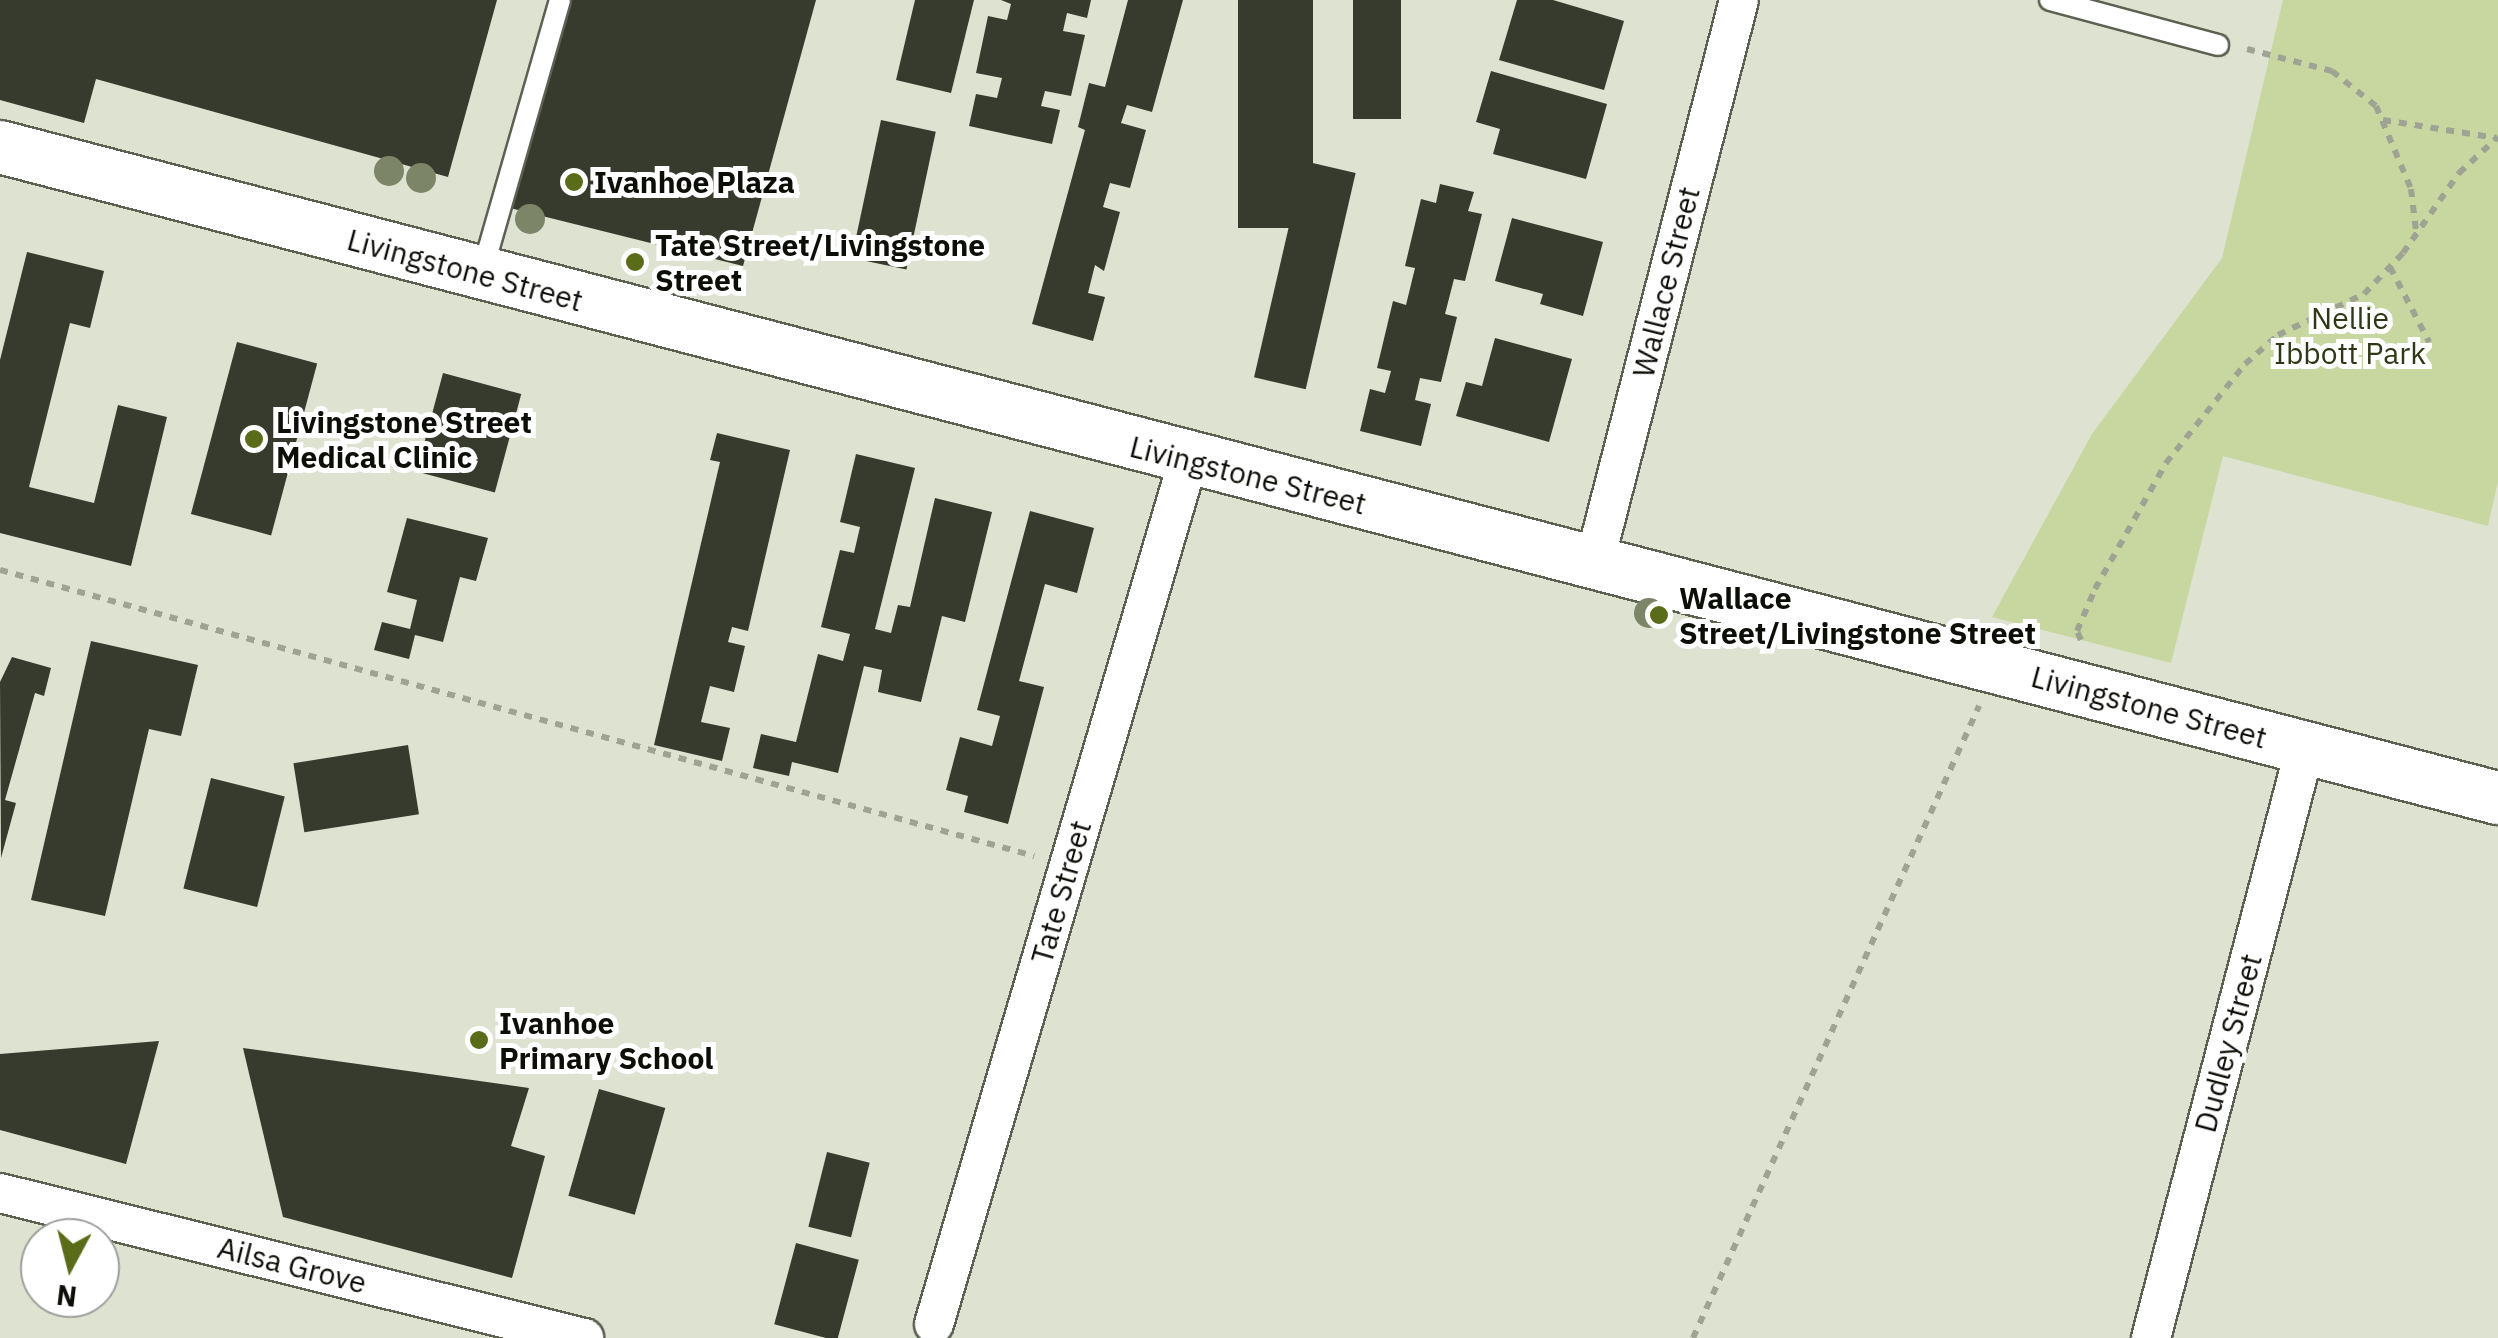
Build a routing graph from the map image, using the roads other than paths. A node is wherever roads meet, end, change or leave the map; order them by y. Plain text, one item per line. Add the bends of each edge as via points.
1 (560, 0) edge
2 (1739, 0) edge
3 (2050, 0) edge
4 (2218, 45) road end
5 (0, 147) edge
6 (482, 274) junction
7 (1188, 460) junction
8 (1594, 564) junction
9 (2305, 748) junction
10 (2498, 798) edge
11 (0, 1193) edge
12 (934, 1324) dead end
13 (584, 1338) edge
14 (2151, 1338) edge

1 - 6 lane
2 - 8 street, Wallace Street
3 - 4 lane
5 - 6 main road, Livingstone Street
6 - 7 main road, Livingstone Street
7 - 8 main road, Livingstone Street
7 - 12 street, Tate Street
8 - 9 main road, Livingstone Street
9 - 10 main road, Livingstone Street
9 - 14 street, Dudley Street
11 - 13 street, Ailsa Grove

